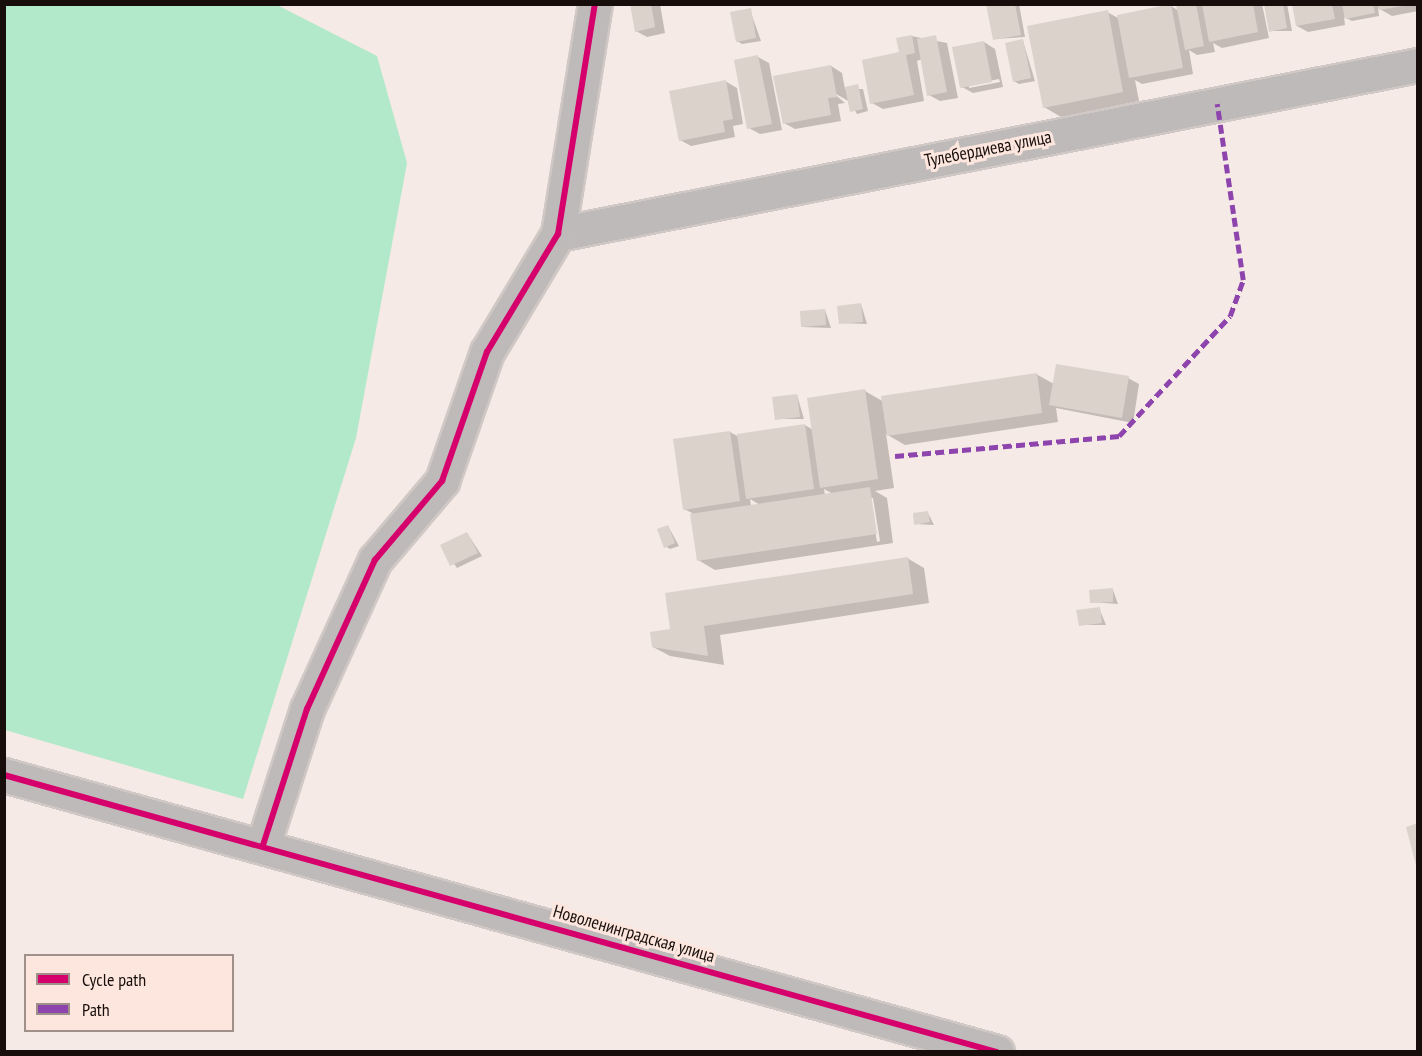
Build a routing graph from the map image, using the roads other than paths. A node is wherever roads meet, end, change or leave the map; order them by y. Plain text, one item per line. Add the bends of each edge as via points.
1 (595, 4) edge
2 (1418, 65) edge
3 (558, 234) junction
4 (4, 775) edge
5 (263, 845) junction
6 (997, 1052) edge

1 - 3 street
2 - 3 street, Тулебердиева улица
3 - 5 street via 487,352 442,481 375,560 308,710
4 - 5 street, Новоленинградская улица
5 - 6 street, Новоленинградская улица

